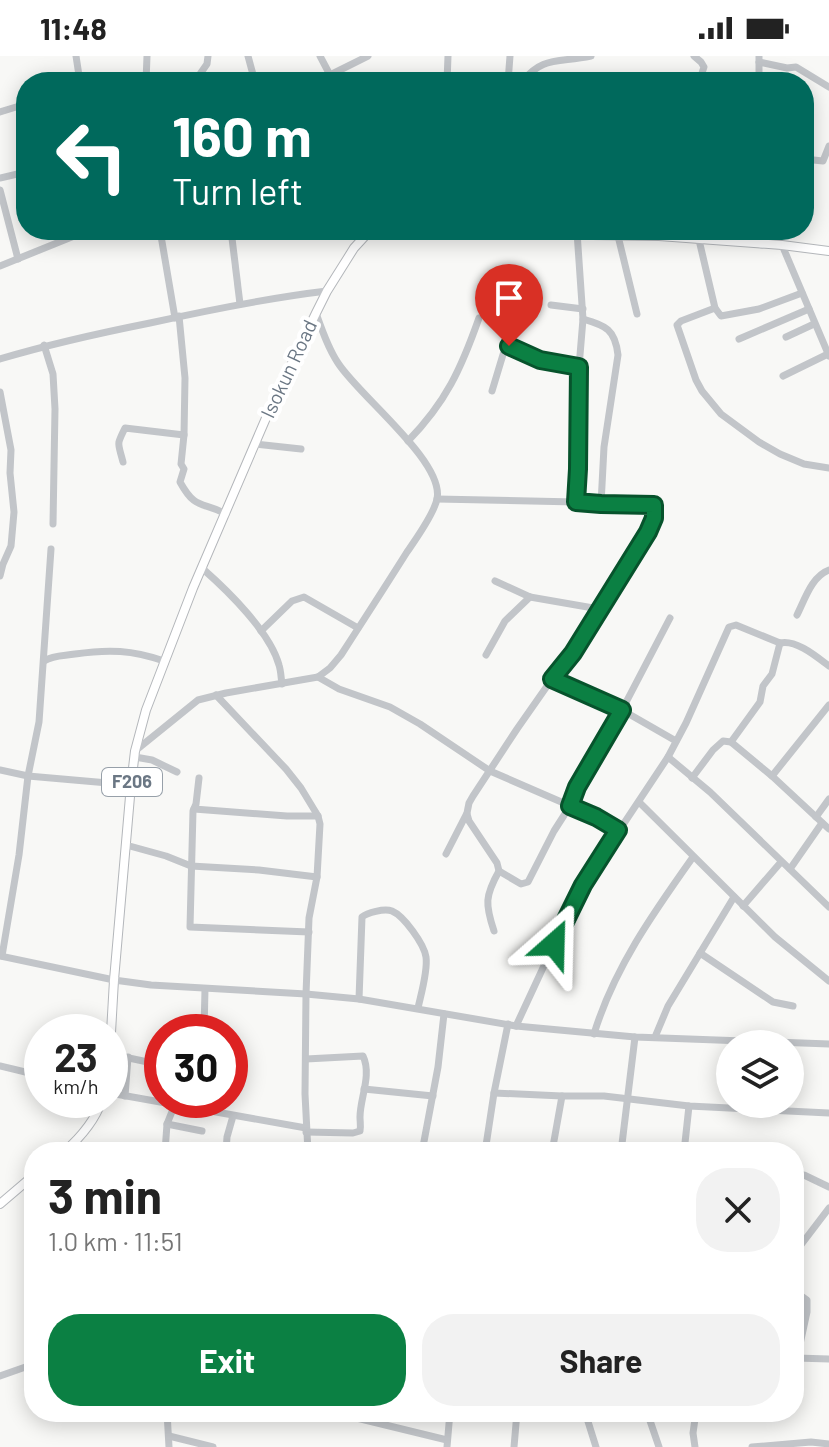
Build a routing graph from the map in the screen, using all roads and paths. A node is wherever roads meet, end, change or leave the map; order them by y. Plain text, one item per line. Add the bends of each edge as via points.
1 (368, 56) edge
2 (591, 56) edge
3 (694, 56) edge
4 (759, 59) edge
5 (336, 72) edge
6 (528, 72) edge
7 (702, 72) edge
8 (804, 72) edge
9 (829, 146) edge
10 (814, 160) edge
11 (0, 190) edge
12 (65, 240) edge
13 (162, 240) edge
14 (232, 240) edge
15 (362, 240) edge
16 (578, 240) edge
17 (619, 240) edge
18 (699, 240) joint
19 (762, 240) edge
20 (762, 245) junction
21 (782, 245) junction
22 (829, 251) edge
23 (18, 259) junction
24 (0, 266) edge
25 (327, 291) junction
26 (802, 293) junction
27 (240, 304) junction
28 (551, 305) dead end
29 (715, 308) junction
30 (583, 309) junction
31 (809, 309) junction
32 (316, 313) junction
33 (637, 314) dead end
34 (177, 317) junction
35 (479, 318) dead end
36 (583, 319) junction
37 (814, 324) junction
38 (786, 337) dead end
39 (739, 339) dead end
40 (44, 345) junction
41 (828, 355) edge
42 (0, 359) edge
43 (579, 367) junction
44 (783, 376) dead end
45 (492, 391) dead end
46 (0, 392) edge
47 (4, 429) edge
48 (184, 435) junction
49 (408, 441) junction
50 (255, 444) junction
51 (301, 449) dead end
52 (123, 462) dead end
53 (829, 468) edge
54 (0, 473) edge
55 (10, 473) junction
56 (437, 499) junction
57 (576, 502) junction
58 (601, 504) junction
59 (222, 522) junction
60 (53, 524) dead end
61 (51, 549) dead end
62 (203, 569) junction
63 (829, 570) edge
64 (0, 576) edge
65 (495, 581) dead end
66 (530, 597) junction
67 (599, 609) junction
68 (797, 615) dead end
69 (670, 618) dead end
70 (358, 628) junction
71 (261, 631) junction
72 (780, 643) junction
73 (45, 651) junction
74 (486, 655) dead end
75 (53, 656) junction
76 (44, 661) junction
77 (164, 661) junction
78 (829, 666) edge
79 (318, 677) junction
80 (552, 679) junction
81 (282, 684) junction
82 (216, 695) junction
83 (829, 705) edge
84 (622, 710) junction
85 (676, 741) junction
86 (731, 742) junction
87 (135, 754) junction
88 (668, 757) junction
89 (0, 770) edge
90 (490, 771) junction
91 (177, 772) dead end
92 (28, 776) junction
93 (772, 776) junction
94 (199, 778) dead end
95 (692, 778) junction
96 (131, 785) junction
97 (829, 799) edge
98 (639, 802) junction
99 (570, 806) junction
100 (194, 809) junction
101 (467, 813) junction
102 (318, 816) junction
103 (819, 820) junction
104 (829, 829) edge
105 (618, 830) junction
106 (126, 845) junction
107 (446, 854) dead end
108 (693, 857) junction
109 (781, 862) junction
110 (191, 866) junction
111 (790, 869) junction
112 (499, 871) junction
113 (317, 877) junction
114 (734, 897) junction
115 (743, 906) junction
116 (829, 907) edge
117 (494, 931) dead end
118 (309, 932) junction
119 (700, 953) junction
120 (1, 956) edge
121 (114, 980) junction
122 (829, 981) edge
123 (205, 989) junction
124 (306, 994) junction
125 (359, 999) junction
126 (793, 1006) dead end
127 (418, 1008) junction
128 (112, 1014) edge
129 (204, 1014) edge
130 (444, 1014) junction
131 (512, 1025) junction
132 (594, 1034) junction
133 (635, 1037) junction
134 (655, 1037) junction
135 (829, 1044) edge
136 (128, 1057) edge
137 (310, 1059) junction
138 (144, 1061) edge
139 (0, 1066) edge
140 (24, 1072) edge
141 (364, 1089) junction
142 (494, 1093) junction
143 (433, 1096) junction
144 (562, 1096) junction
145 (626, 1099) junction
146 (689, 1106) junction
147 (829, 1113) edge
148 (94, 1118) edge
149 (169, 1118) edge
150 (229, 1118) edge
151 (244, 1118) edge
152 (167, 1124) junction
153 (306, 1130) junction
154 (202, 1131) dead end
155 (76, 1142) edge
156 (166, 1142) edge
157 (227, 1142) edge
158 (307, 1142) edge
159 (424, 1142) edge
160 (487, 1142) edge
161 (554, 1142) edge
162 (622, 1142) edge
163 (685, 1142) edge
164 (804, 1175) edge
165 (24, 1184) edge
166 (829, 1187) edge
167 (0, 1204) edge
168 (829, 1208) edge
169 (804, 1241) edge
170 (804, 1298) edge
171 (804, 1325) edge
172 (804, 1358) edge
173 (829, 1359) edge
174 (24, 1368) edge
175 (0, 1376) edge
176 (168, 1422) edge
177 (368, 1422) edge
178 (449, 1422) edge
179 (516, 1422) edge
180 (588, 1422) edge
181 (652, 1422) edge
182 (695, 1422) edge
183 (169, 1436) junction
184 (447, 1444) edge
185 (829, 1444) edge
186 (169, 1447) edge
187 (213, 1447) edge
188 (514, 1447) edge
189 (596, 1447) edge
190 (659, 1447) edge
191 (695, 1447) edge
192 (752, 1447) edge

1 - 5 street
2 - 6 street via 542,59
3 - 7 street
4 - 8 street
9 - 10 street via 823,161
11 - 23 street
12 - 23 street
13 - 34 street
14 - 27 street
15 - 25 main road, Isokun Road / F206
16 - 30 street
17 - 33 street
18 - 20 main road
18 - 29 street
19 - 20 street
20 - 21 main road
21 - 22 main road
21 - 26 street
23 - 24 street
25 - 27 street
25 - 32 main road, Isokun Road / F206
26 - 29 street via 726,316
26 - 31 street
27 - 34 street
28 - 30 street
29 - 53 street via 677,325 702,391 721,414 759,442 804,464
30 - 36 street
31 - 37 street
31 - 39 street
32 - 49 street via 337,363
32 - 50 main road, Isokun Road / F206
34 - 40 street
34 - 48 street via 185,378
35 - 49 street via 451,386
36 - 43 street
36 - 58 street via 604,325 618,343
37 - 38 street
37 - 41 street
40 - 42 street
40 - 60 street via 55,409
41 - 44 street
43 - 45 street via 540,360 509,346
43 - 57 street
46 - 47 street
47 - 55 street via 11,450
48 - 52 street via 125,428 118,442
48 - 59 street via 182,486 193,501 217,508
49 - 56 street via 435,478
50 - 51 street
50 - 59 main road, Isokun Road / F206
54 - 55 street
55 - 64 street via 14,512
56 - 57 street
56 - 70 street
57 - 58 street
58 - 67 street via 654,505 654,518
59 - 62 main road, F206
61 - 73 street
62 - 71 street
62 - 77 main road, F206
63 - 68 street via 812,584
65 - 66 street
66 - 67 street
66 - 74 street via 505,621
67 - 80 street
69 - 84 street
70 - 71 street via 304,597 292,601
70 - 79 street
71 - 81 street via 280,665
72 - 78 street via 788,642
72 - 85 street via 736,625 729,627
72 - 86 street via 760,702
73 - 75 street
73 - 76 street
75 - 76 street
75 - 77 street via 106,649
76 - 92 street
77 - 87 main road, F206
79 - 81 street
79 - 90 street via 399,712
80 - 84 street
80 - 90 street
81 - 82 street
82 - 87 street via 198,700
82 - 102 street via 286,769
83 - 93 street
84 - 85 street
84 - 99 street
85 - 88 street
86 - 93 street
86 - 95 street via 723,741 713,750
87 - 91 street
87 - 96 main road, F206
88 - 95 street
88 - 98 street
89 - 92 street
90 - 99 street
90 - 101 street
92 - 96 street
92 - 120 street
93 - 103 street
94 - 100 street
95 - 109 street
96 - 106 main road, F206
97 - 103 street
98 - 105 street
98 - 108 street
99 - 105 street
99 - 112 street via 528,882 521,884
100 - 102 street
100 - 110 street
101 - 107 street
101 - 112 street
102 - 113 street
103 - 104 street
103 - 111 street
105 - 131 street via 583,885
106 - 110 street
106 - 121 main road, F206
108 - 114 street
108 - 132 street via 630,950
109 - 111 street
109 - 115 street
110 - 113 street
110 - 118 street via 190,927
111 - 116 street
112 - 117 street via 488,895
113 - 118 street
114 - 115 street
114 - 119 street
115 - 122 street
118 - 124 street
119 - 126 street via 773,1002
119 - 134 street
120 - 121 street
121 - 123 street
121 - 128 main road, F206
123 - 124 street
123 - 129 street
124 - 125 street
124 - 137 street
125 - 127 street
125 - 127 street via 362,917 388,910 418,936 426,957
127 - 130 street
130 - 131 street
130 - 143 street
131 - 132 street
131 - 142 street
132 - 133 street
133 - 134 street
133 - 145 street
134 - 135 street
136 - 138 street
137 - 141 street via 363,1056
137 - 153 street via 305,1076
139 - 140 street
141 - 143 street
141 - 153 street via 358,1133
142 - 144 street
142 - 160 street
143 - 159 street
144 - 145 street
144 - 161 street
145 - 146 street
145 - 162 street
146 - 147 street
146 - 163 street
148 - 155 main road
149 - 152 street
150 - 157 street
151 - 153 street
152 - 154 street
152 - 156 street
153 - 158 street
164 - 166 street
165 - 167 main road
168 - 169 street
170 - 171 street
172 - 173 street
174 - 175 street
176 - 183 street
177 - 184 street
178 - 184 street
179 - 188 street
180 - 189 street
181 - 190 street
182 - 191 street
183 - 186 street
183 - 187 street
185 - 192 street

